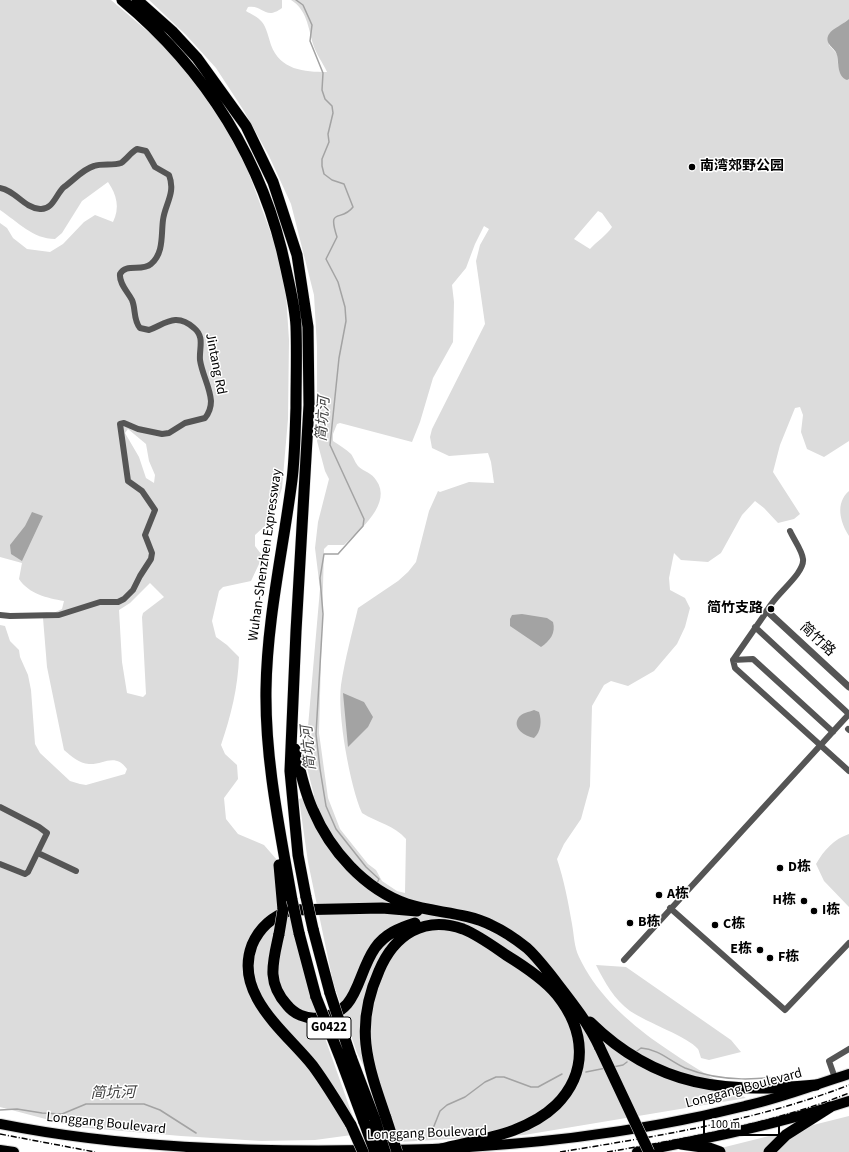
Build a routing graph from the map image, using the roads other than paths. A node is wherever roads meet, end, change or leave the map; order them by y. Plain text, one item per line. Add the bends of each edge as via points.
1 (122, 0) edge
2 (137, 0) edge
3 (0, 188) edge
4 (790, 531) dead end
5 (767, 611) junction
6 (0, 615) edge
7 (755, 627) junction
8 (734, 660) junction
9 (849, 687) edge
10 (849, 714) edge
11 (846, 727) edge
12 (833, 732) junction
13 (291, 737) junction
14 (819, 745) junction
15 (849, 771) edge
16 (0, 807) edge
17 (277, 818) junction
18 (38, 853) junction
19 (0, 864) edge
20 (76, 871) dead end
21 (670, 908) junction
22 (440, 912) junction
23 (464, 930) junction
24 (849, 943) edge
25 (624, 960) dead end
26 (557, 996) junction
27 (573, 1005) junction
28 (597, 1049) junction
29 (849, 1049) edge
30 (346, 1058) junction
31 (849, 1074) edge
32 (835, 1078) junction
33 (816, 1085) junction
34 (849, 1101) edge
35 (830, 1107) junction
36 (375, 1120) junction
37 (0, 1124) edge
38 (680, 1144) junction
39 (441, 1149) junction
40 (0, 1150) edge
41 (14, 1152) edge
42 (363, 1152) edge
43 (375, 1152) edge
44 (386, 1152) edge
45 (397, 1152) edge
46 (637, 1152) edge
47 (643, 1152) edge
48 (649, 1152) edge
49 (720, 1152) edge
50 (770, 1152) edge

1 - 17 highway, Wuhan-Shenzhen Expressway / G0422 via 182,58 201,81 242,144 271,211 282,246 296,325 296,384 292,478 272,598 266,690 269,754
2 - 13 highway, Wuhan-Shenzhen Expressway / G0422 via 172,31 197,58 246,126 273,182 297,255 308,327 309,405
3 - 6 street, Jintang Rd via 8,190 33,207 42,209 51,204 59,193 87,168 119,164 137,149 146,151 155,167 169,175 170,202 163,219 162,241 154,260 148,266 124,270 120,274 120,280 132,300 140,328 149,330 175,320 197,331 201,342 200,360 211,401 205,418 185,423 166,434 120,424 128,481 142,491 155,510 145,535 152,559 128,596 115,603 100,602 59,615
4 - 5 street via 804,560 799,571 770,603
5 - 7 street
5 - 9 street, 简竹路
7 - 8 street
7 - 10 street
8 - 12 street via 754,659
8 - 14 street via 735,668
10 - 11 street
11 - 12 street
12 - 14 street
13 - 22 highway via 312,809 324,833 341,856 359,875 382,891 406,903
13 - 30 highway, Wuhan-Shenzhen Expressway / G0422, bridge via 290,771 298,855 313,930
14 - 15 street
14 - 21 street
16 - 18 street via 46,832
17 - 23 highway, bridge via 283,910 272,974 274,986 281,999 299,1015 313,1018 333,1014 344,1008 351,1000 375,948 393,931 419,922 431,921
17 - 30 highway, Wuhan-Shenzhen Expressway / G0422, bridge via 299,933 316,996
18 - 19 street via 25,874
18 - 20 street
21 - 24 street via 785,1010
21 - 25 street
22 - 27 highway via 473,918 492,926 528,948
22 - 42 highway, bridge via 382,908 291,910 268,921 258,933 250,951 249,971 260,1004 313,1066 351,1125
23 - 26 highway via 526,968
23 - 36 highway via 440,925 420,928 407,933 394,944 384,959 366,1007 366,1057
26 - 28 highway via 577,1018
26 - 39 highway via 572,1018 580,1045 577,1073 564,1096 542,1115 525,1125 501,1134
27 - 28 highway
27 - 33 highway via 600,1032 638,1060 684,1080 709,1086 750,1089
28 - 47 highway
28 - 48 highway, bridge
29 - 32 street via 829,1061
30 - 36 highway, Wuhan-Shenzhen Expressway / G0422
31 - 32 highway, Longgang Boulevard
32 - 33 highway, Longgang Boulevard
33 - 39 highway, Longgang Boulevard via 746,1106 614,1132 523,1144
34 - 35 highway
35 - 38 highway via 752,1129
35 - 50 highway via 786,1135
36 - 43 highway, Wuhan-Shenzhen Expressway / G0422, bridge
36 - 44 highway, Wuhan-Shenzhen Expressway / G0422, bridge
36 - 45 highway, bridge
37 - 39 highway, Longgang Boulevard via 75,1136 203,1147 317,1151
38 - 46 highway
38 - 49 highway
40 - 41 highway

